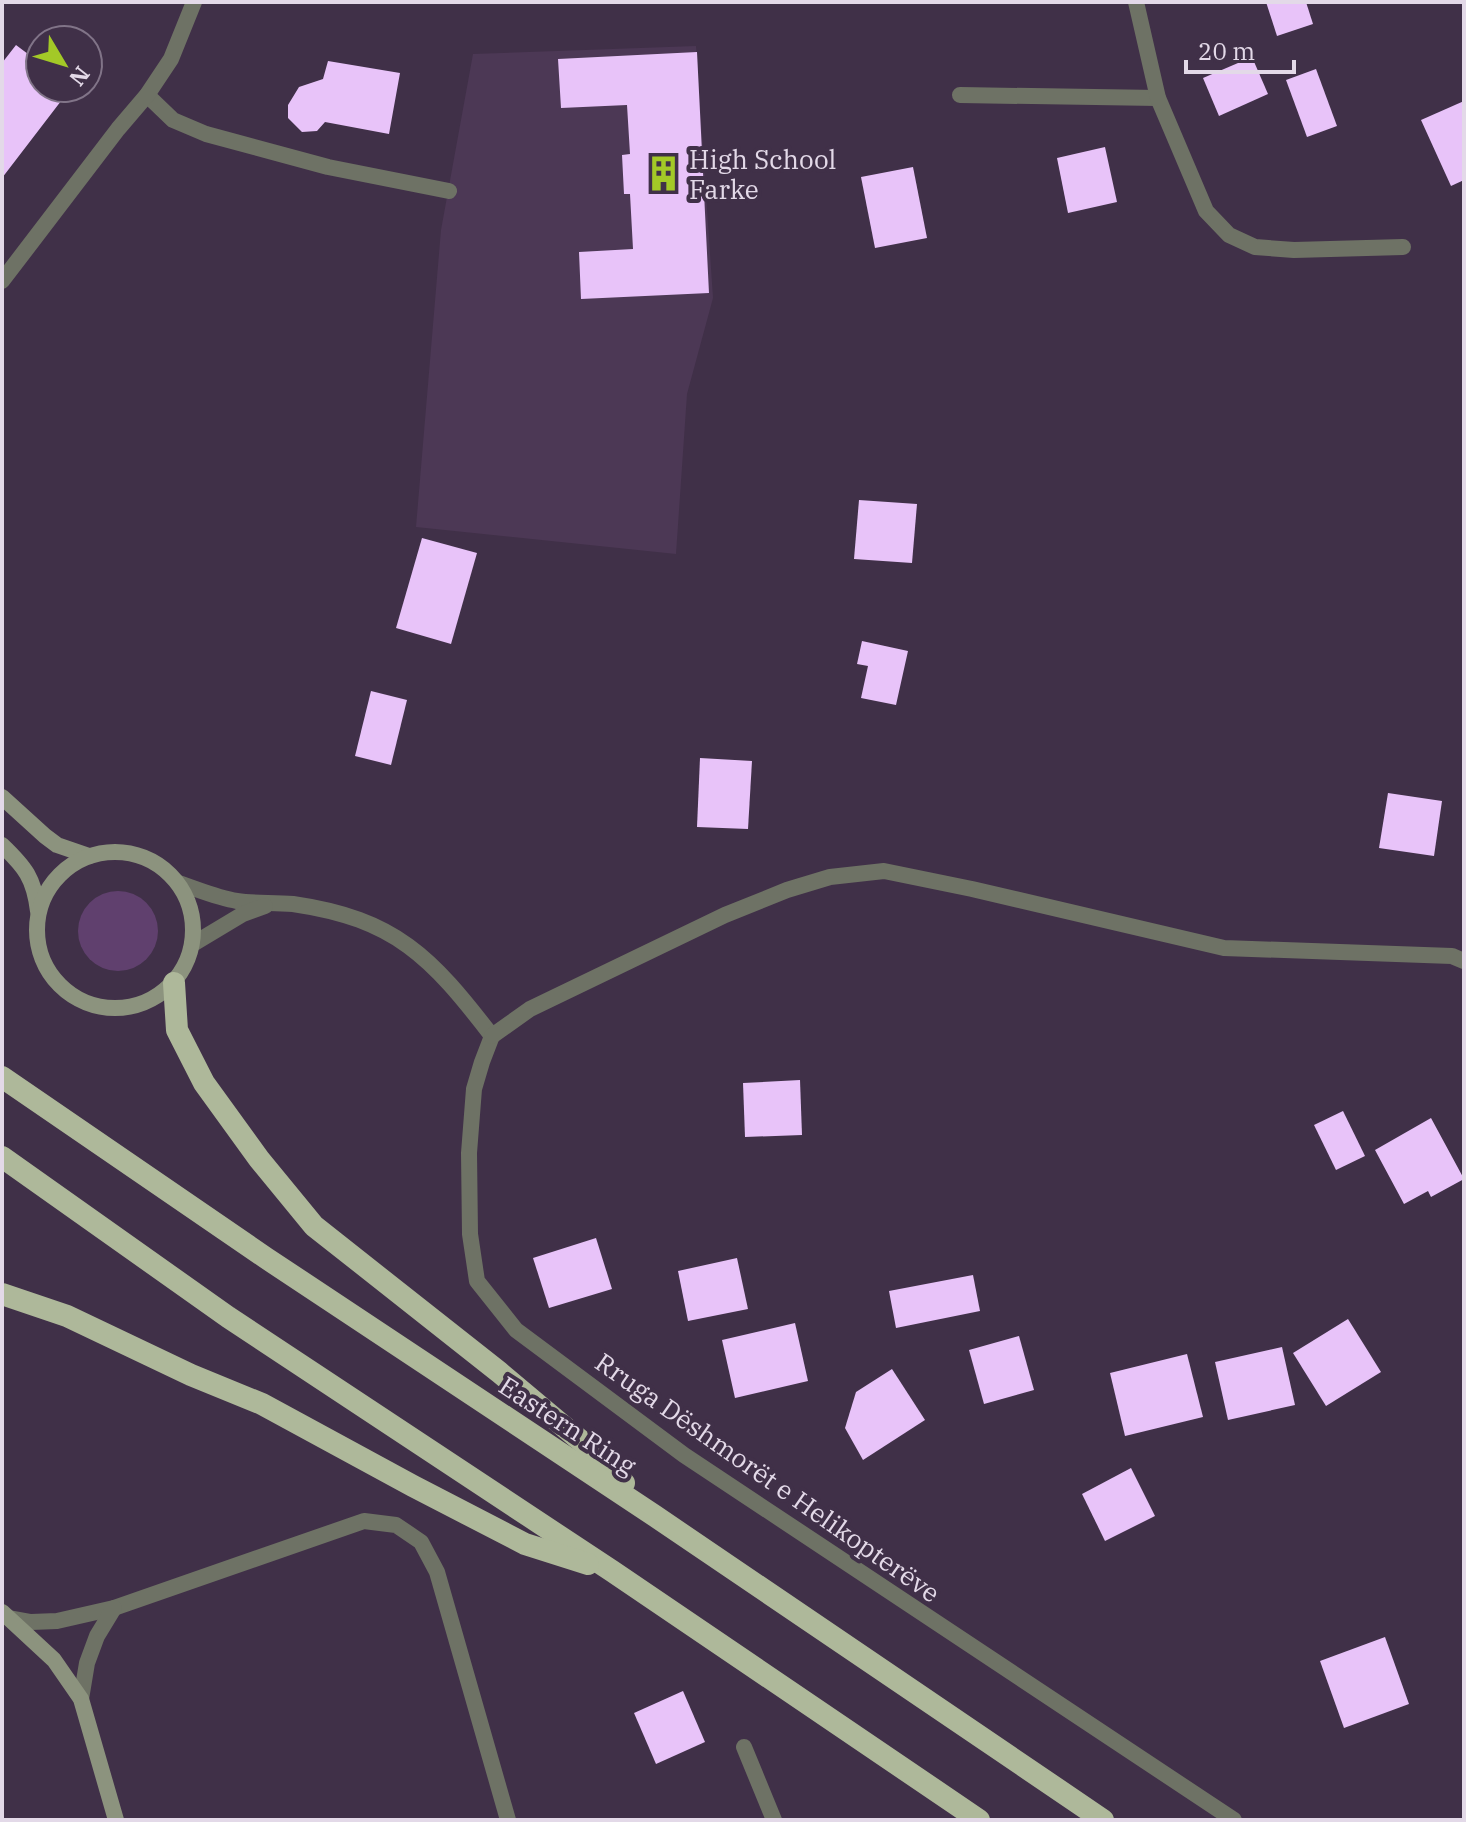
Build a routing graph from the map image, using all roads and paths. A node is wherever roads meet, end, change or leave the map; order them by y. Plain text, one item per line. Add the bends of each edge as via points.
1 (194, 2) edge
2 (1136, 2) edge
3 (147, 95) junction
4 (960, 95) dead end
5 (1158, 98) junction
6 (449, 191) dead end
7 (1403, 247) dead end
8 (3, 281) edge
9 (2, 797) edge
10 (2, 845) edge
11 (89, 856) junction
12 (178, 883) junction
13 (276, 903) junction
14 (38, 915) junction
15 (193, 944) junction
16 (1464, 961) edge
17 (174, 983) junction
18 (492, 1036) junction
19 (2, 1077) edge
20 (2, 1157) edge
21 (2, 1294) edge
22 (655, 1516) junction
23 (612, 1571) junction
24 (114, 1608) junction
25 (6, 1615) edge
26 (81, 1699) junction
27 (744, 1747) dead end
28 (116, 1820) edge
29 (508, 1820) edge
30 (774, 1820) edge
31 (979, 1820) edge
32 (1103, 1820) edge
33 (1234, 1820) edge

1 - 3 street via 171,59
2 - 5 street
3 - 6 street via 173,120 206,134 328,167
3 - 8 street
4 - 5 street
5 - 7 street via 1206,211 1229,235 1255,247 1294,250
9 - 11 main road via 57,845
10 - 14 main road via 21,863 35,889
11 - 12 main road via 113,851 145,857
11 - 14 main road via 56,878
12 - 13 street via 237,901
12 - 15 main road via 194,923
13 - 15 street via 243,914
13 - 18 street via 336,913 396,936 438,970
14 - 17 main road via 36,937 47,970 74,997 105,1008 138,1006
15 - 17 main road
16 - 18 street via 1452,956 1224,948 884,871 830,877 725,915 530,1009
17 - 22 highway via 177,1030 204,1083 314,1226 576,1437
18 - 33 street, Rruga Dëshmorët e Helikopterëve via 474,1089 470,1234 477,1281 516,1330 684,1455
19 - 22 highway, Eastern Ring
20 - 23 highway via 228,1317
21 - 23 highway via 67,1316 262,1404 525,1544
22 - 32 highway, Eastern Ring
23 - 31 highway
24 - 25 street via 57,1621 31,1622
24 - 26 street via 87,1663
24 - 29 street via 364,1521 396,1525 421,1542 437,1572
25 - 26 main road via 54,1660
26 - 28 main road
27 - 30 street

